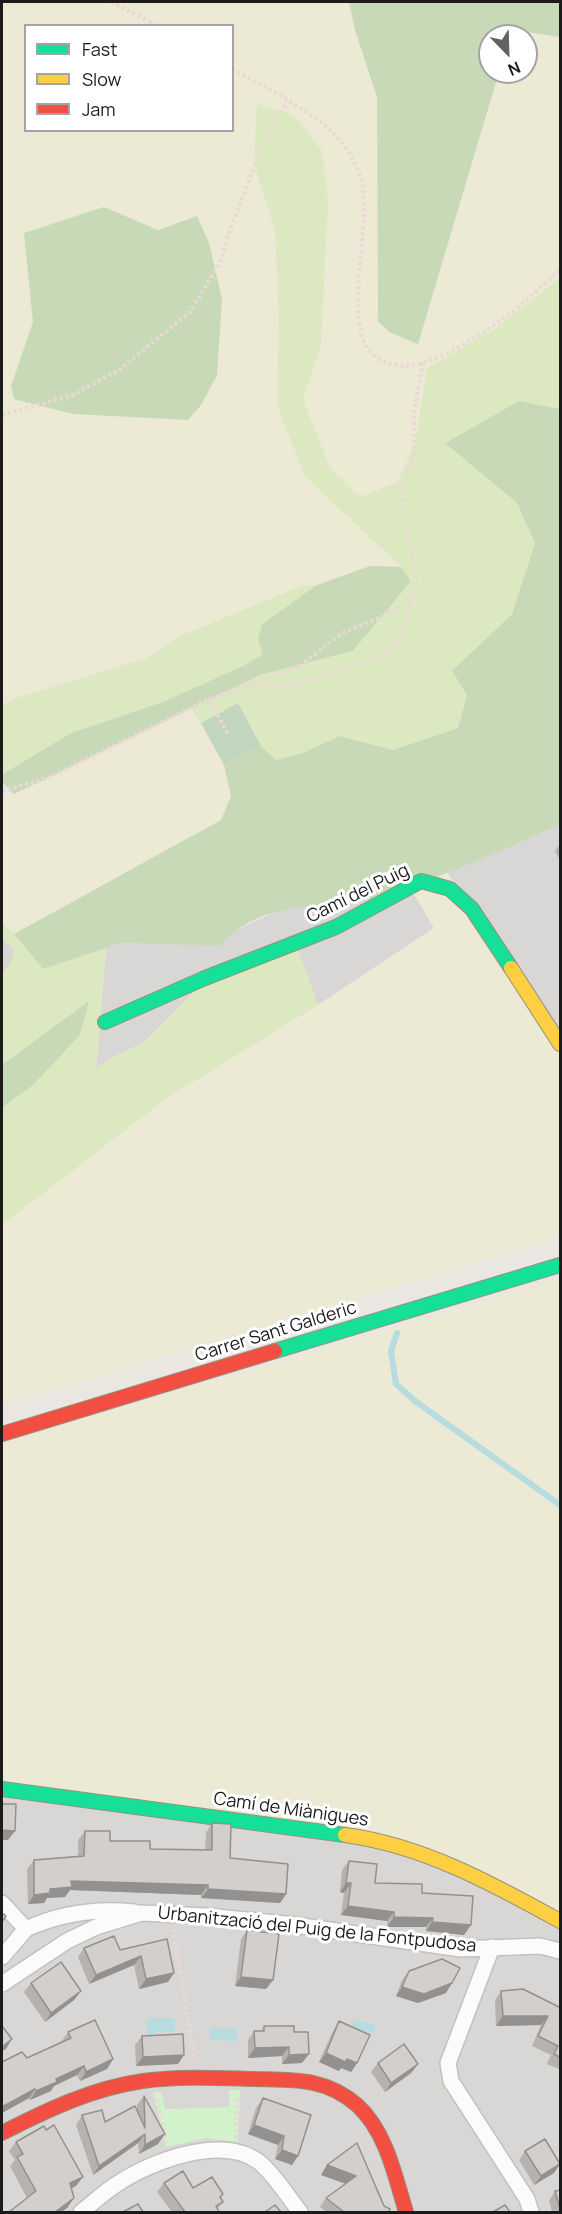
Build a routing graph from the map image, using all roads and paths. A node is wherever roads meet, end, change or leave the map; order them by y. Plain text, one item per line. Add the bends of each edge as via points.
1 (111, 2) edge
2 (154, 24) edge
3 (234, 70) edge
4 (288, 102) junction
5 (561, 269) edge
6 (423, 363) junction
7 (2, 416) edge
8 (414, 593) junction
9 (246, 687) junction
10 (209, 699) junction
11 (229, 735) dead end
12 (2, 791) edge
13 (105, 1022) dead end
14 (561, 1044) edge
15 (561, 1265) edge
16 (2, 1434) edge
17 (2, 1789) edge
18 (2, 1902) edge
19 (141, 1913) junction
20 (170, 1914) junction
21 (561, 1921) edge
22 (26, 1929) junction
23 (492, 1947) junction
24 (561, 1951) edge
25 (2, 1957) edge
26 (2, 1984) edge
27 (238, 2079) junction
28 (198, 2080) junction
29 (153, 2081) junction
30 (2, 2133) edge
31 (236, 2151) junction
32 (170, 2160) junction
33 (81, 2212) edge
34 (300, 2212) edge
35 (406, 2212) edge
36 (531, 2212) edge

1 - 2 path
3 - 4 path
4 - 6 path via 319,121 349,152 362,181 359,314 364,344 380,361 407,367
4 - 7 path via 269,129 220,263 190,312 119,370 73,395
5 - 6 path via 489,328
6 - 8 path via 414,413 414,451 404,489 416,578
8 - 9 path via 384,616 342,633 300,666
8 - 9 path via 396,643 381,655 285,686
9 - 10 path
10 - 11 path
10 - 12 path via 48,778
13 - 14 street, Camí del Puig via 336,927 421,881 450,889 472,909
15 - 16 street, Carrer Sant Galderic
17 - 21 street, Camí de Miànigues via 371,1838 471,1875
18 - 22 street
19 - 20 street, Urbanització del Puig de la Fontpudosa
19 - 22 street, Urbanització del Puig de la Fontpudosa via 85,1911
19 - 26 street, Urbanització del Puig de la Fontpudosa via 67,1941
20 - 23 street, Urbanització del Puig de la Fontpudosa via 295,1925 461,1949
20 - 28 path
22 - 25 street, Urbanització del Puig de la Fontpudosa
23 - 24 street, Urbanització del Puig de la Fontpudosa via 540,1946
23 - 36 street, Urbanització del Puig de la Fontpudosa via 448,2063 451,2081 527,2199
27 - 28 street
27 - 31 path
27 - 35 street via 303,2080 323,2085 358,2106 377,2133
28 - 29 street
29 - 30 street via 129,2084 48,2108
29 - 32 path
31 - 32 street via 206,2151
31 - 34 street via 259,2163
32 - 33 street via 116,2184

